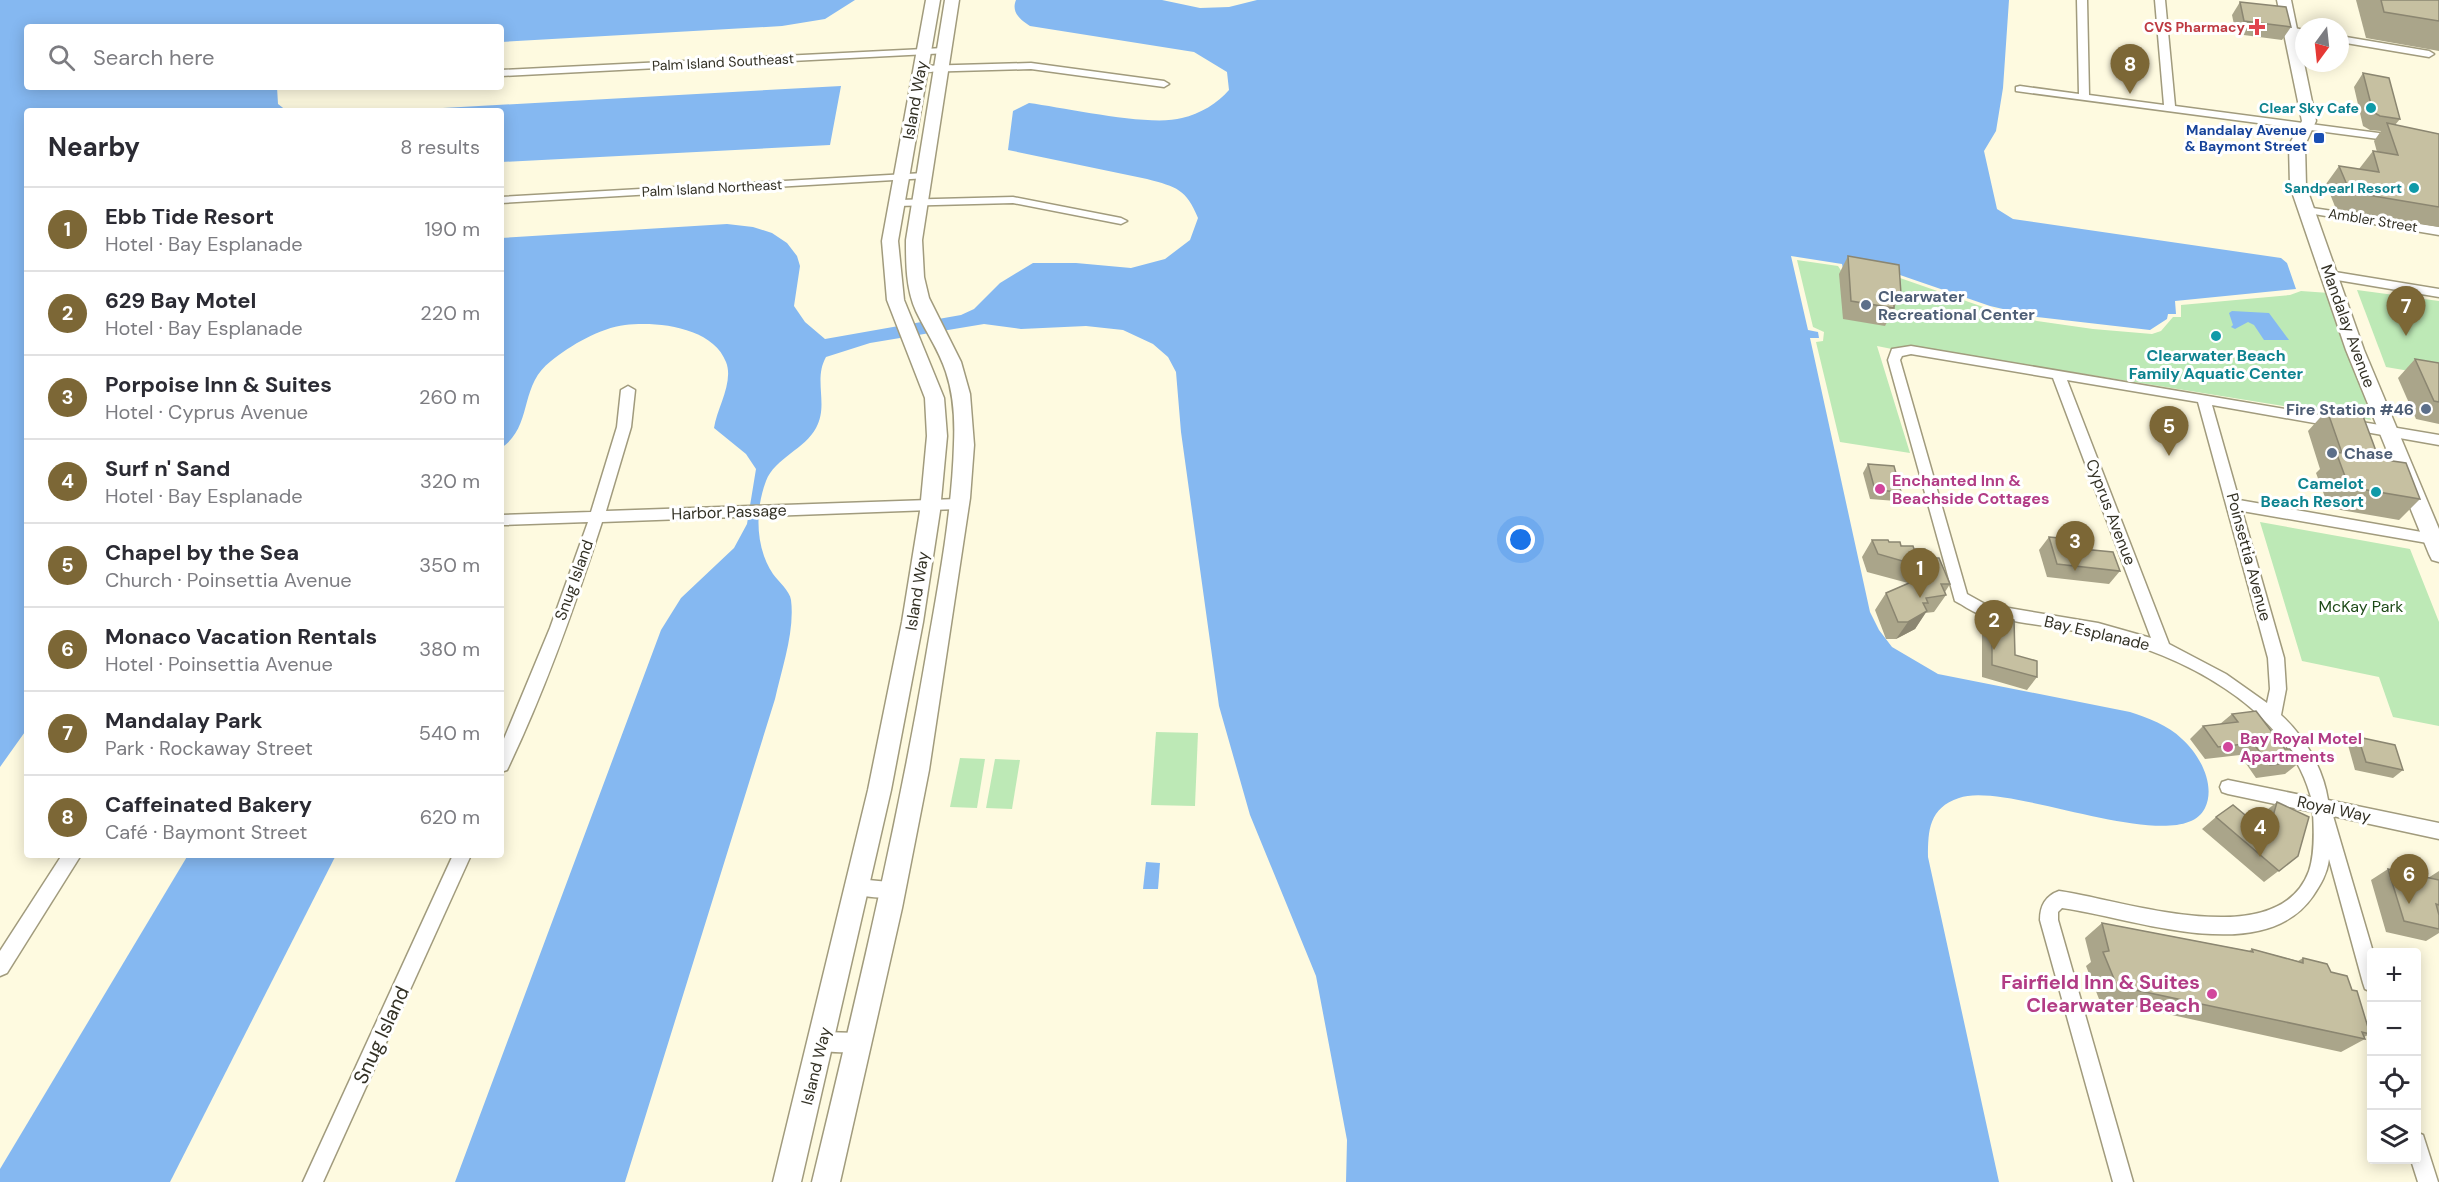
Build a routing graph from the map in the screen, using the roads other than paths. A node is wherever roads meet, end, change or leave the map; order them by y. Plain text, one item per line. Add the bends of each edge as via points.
1 (933, 0) edge
2 (952, 0) edge
3 (2082, 0) edge
4 (2160, 0) edge
5 (2284, 0) edge
6 (2295, 0) edge
7 (2298, 18) edge
8 (2295, 23) edge
9 (2349, 41) edge
10 (924, 51) junction
11 (944, 51) junction
12 (2429, 54) dead end
13 (921, 69) junction
14 (941, 69) junction
15 (2304, 72) edge
16 (2310, 72) edge
17 (504, 73) edge
18 (1164, 84) dead end
19 (2020, 89) dead end
20 (2084, 97) junction
21 (2170, 108) junction
22 (2314, 128) junction
23 (2439, 144) edge
24 (924, 176) junction
25 (901, 177) junction
26 (504, 200) edge
27 (920, 202) junction
28 (897, 203) junction
29 (2306, 210) junction
30 (1121, 221) dead end
31 (2439, 231) edge
32 (2329, 275) junction
33 (2439, 293) edge
34 (2058, 375) junction
35 (628, 390) dead end
36 (2204, 399) junction
37 (2387, 430) junction
38 (2439, 440) edge
39 (930, 504) junction
40 (958, 504) junction
41 (2234, 504) junction
42 (597, 517) junction
43 (504, 520) edge
44 (2435, 539) edge
45 (2163, 649) junction
46 (2273, 717) junction
47 (504, 758) edge
48 (2228, 787) dead end
49 (2323, 806) junction
50 (2439, 831) edge
51 (70, 858) edge
52 (461, 858) edge
53 (858, 887) junction
54 (893, 889) junction
55 (2367, 965) edge
56 (0, 967) edge
57 (822, 1041) junction
58 (859, 1042) junction
59 (2421, 1159) edge
60 (313, 1182) edge
61 (787, 1182) edge
62 (826, 1182) edge
63 (2124, 1182) edge
64 (2428, 1182) edge

1 - 10 street, Island Way
2 - 11 street, Island Way
3 - 20 street
4 - 21 street
5 - 8 street
6 - 7 street
9 - 12 street
10 - 11 street, Palm Island Southeast
10 - 13 street, Island Way
10 - 17 street, Palm Island Southeast
11 - 14 street, Island Way
13 - 14 street
13 - 25 street, Island Way
14 - 18 street via 1031,66
14 - 24 street, Island Way
15 - 22 street via 2308,114
16 - 22 street
19 - 20 street
20 - 21 street
21 - 22 street
22 - 23 street
22 - 29 street, Mandalay Avenue via 2309,150 2299,160 2296,174
24 - 25 street, Palm Island Northeast
24 - 27 street, Island Way
25 - 26 street, Palm Island Northeast
25 - 28 street, Island Way
27 - 28 street
27 - 30 street via 1013,200
27 - 40 street, Island Way via 914,272 920,299 958,379 962,400 963,457
28 - 39 street, Island Way via 890,241 890,272 908,332 931,378 935,399 937,434
29 - 31 street, Ambler Street
29 - 32 street, Mandalay Avenue
32 - 33 street
32 - 37 street, Mandalay Avenue
34 - 36 street, Bay Esplanade
34 - 45 street, Cyprus Avenue
34 - 45 street, Bay Esplanade via 1911,350 1897,352 1894,360 1957,591 1966,602 1982,609 2111,634
35 - 42 street, Snug Island via 629,413
36 - 37 street, Bay Esplanade
36 - 41 street, Poinsettia Avenue
37 - 38 street, Bay Esplanade
37 - 44 street, Mandalay Avenue
39 - 40 street, Harbor Passage
39 - 42 street, Harbor Passage
39 - 53 street, Island Way via 903,675
40 - 54 street, Island Way via 934,675
41 - 44 street
41 - 46 street, Poinsettia Avenue via 2276,658 2278,688
42 - 43 street, Harbor Passage
42 - 47 street, Snug Island via 561,619
45 - 46 street, Bay Esplanade via 2223,681
46 - 49 street, Bay Esplanade via 2303,753
48 - 49 street, Royal Way
49 - 50 street, Royal Way
49 - 55 street
49 - 63 street, Bay Esplanade via 2316,877 2299,901 2276,916 2252,924 2214,927 2060,899 2049,909
51 - 56 street
52 - 60 street, Snug Island
53 - 54 street
53 - 57 street, Island Way
54 - 58 street, Island Way
57 - 58 street
57 - 61 street, Island Way
58 - 62 street, Island Way
59 - 64 street

